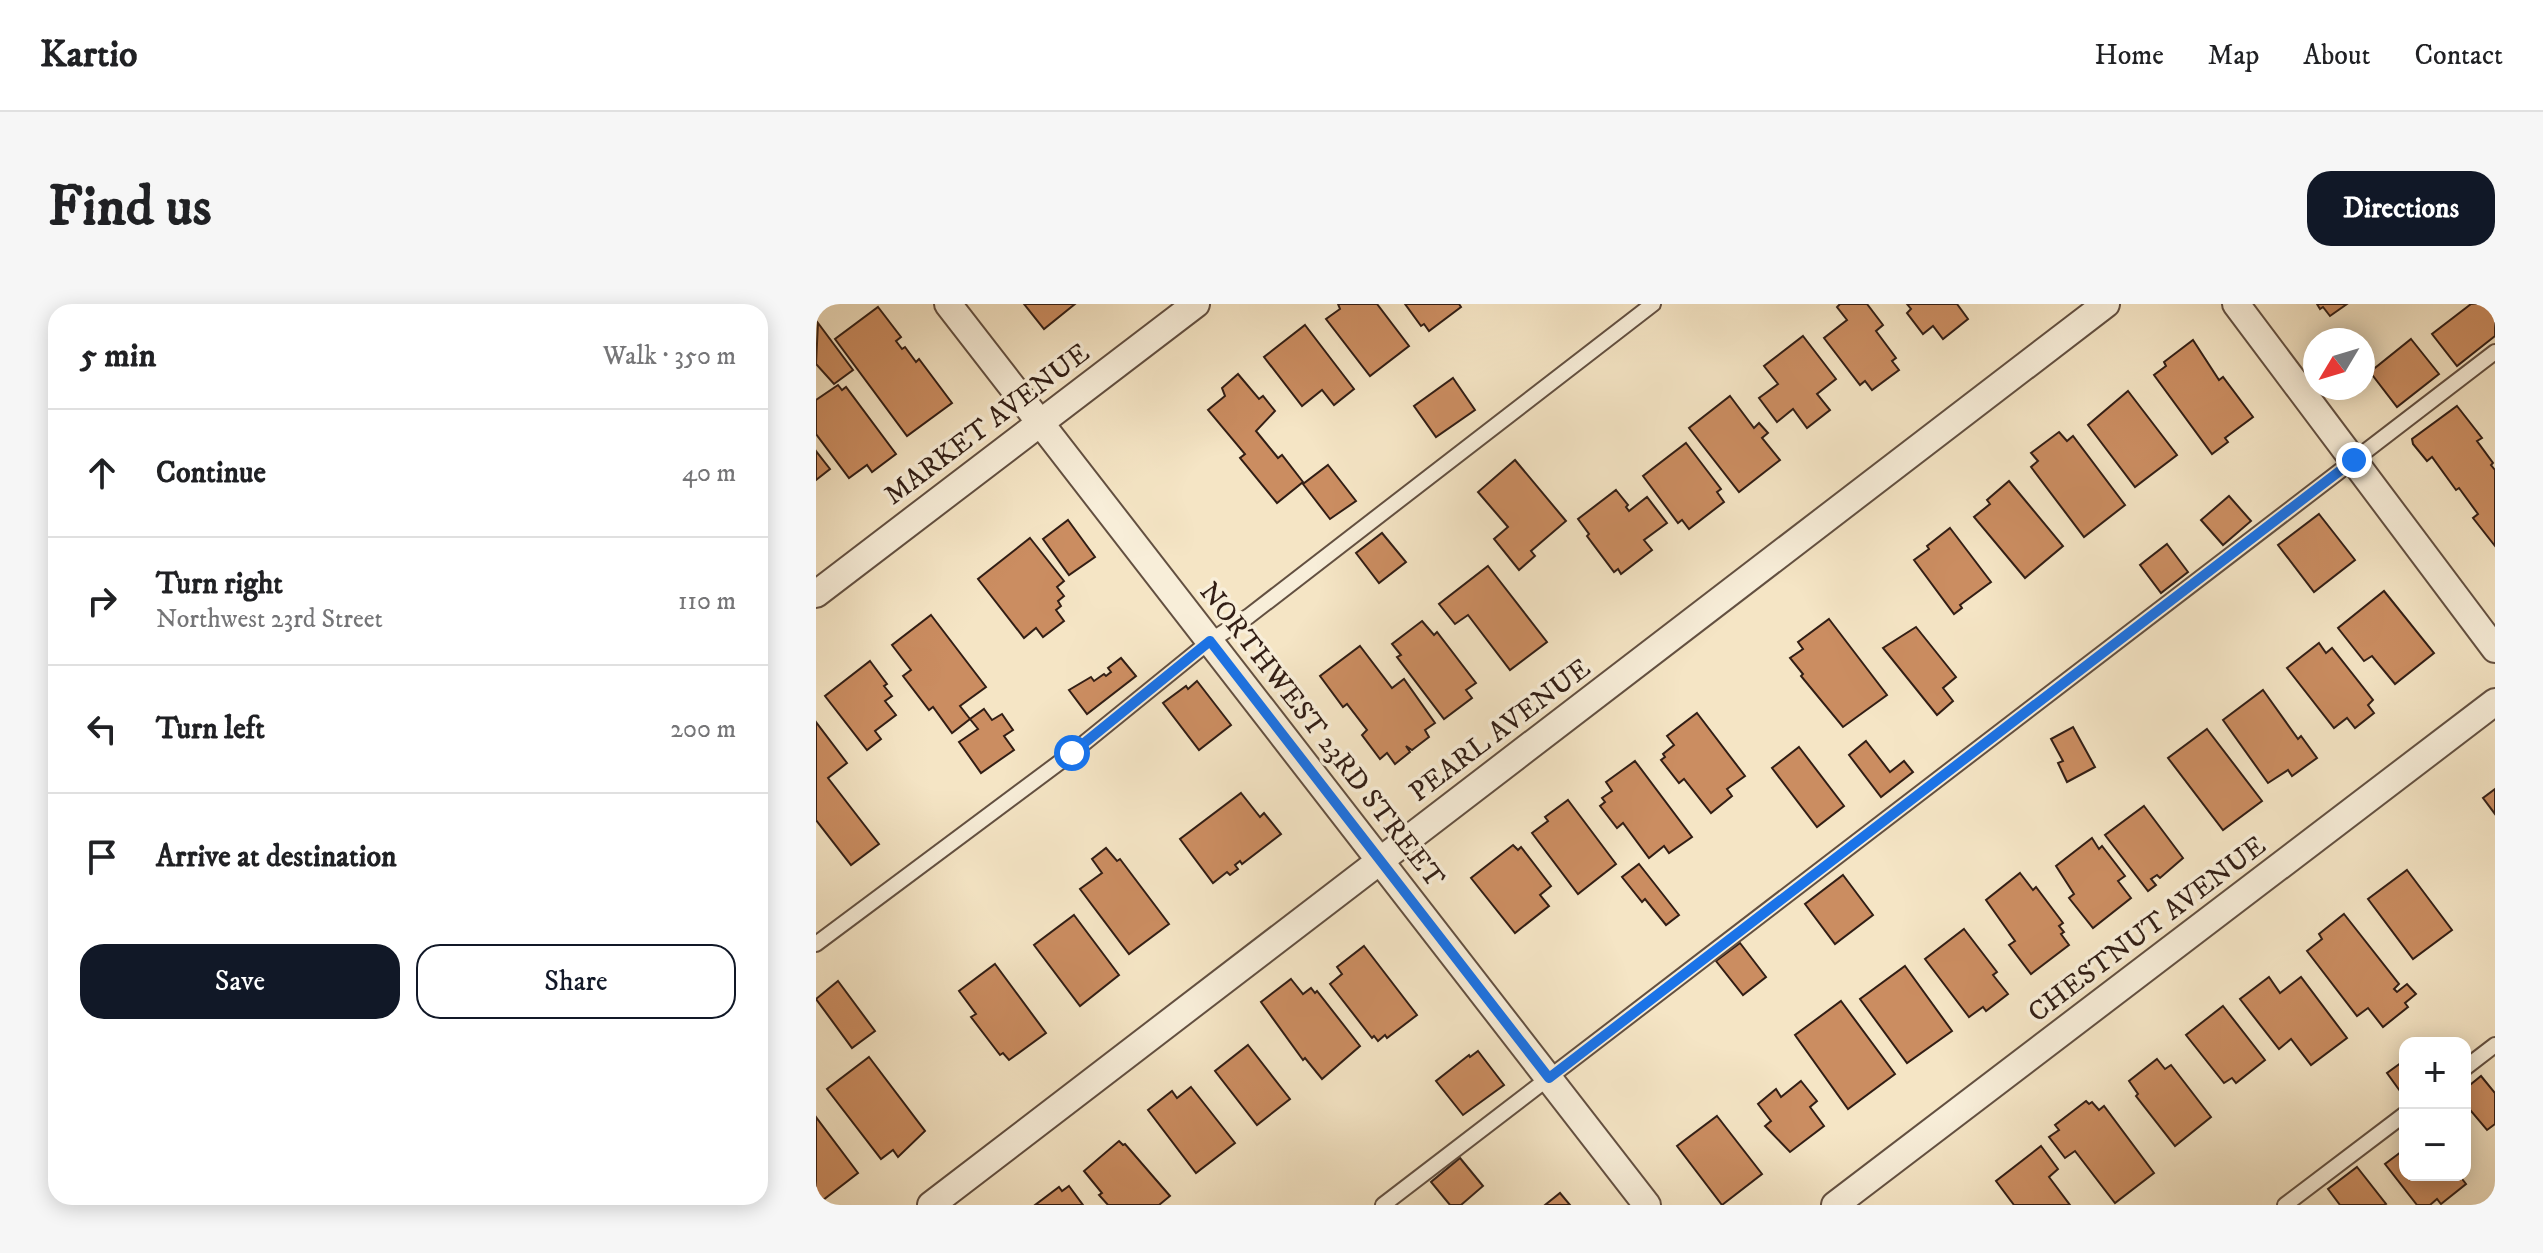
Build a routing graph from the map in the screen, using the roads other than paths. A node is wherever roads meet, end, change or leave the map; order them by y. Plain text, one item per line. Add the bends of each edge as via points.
1 (948, 304) edge
2 (1196, 304) edge
3 (1653, 304) edge
4 (2106, 304) edge
5 (2236, 304) edge
6 (2495, 352) edge
7 (1040, 423) junction
8 (2354, 460) junction
9 (816, 594) edge
10 (1210, 641) junction
11 (2495, 649) edge
12 (2495, 702) edge
13 (1381, 860) junction
14 (816, 944) edge
15 (2495, 1045) edge
16 (2471, 1063) edge
17 (1549, 1078) junction
18 (2399, 1119) edge
19 (931, 1205) edge
20 (1383, 1205) edge
21 (1647, 1205) edge
22 (1835, 1205) edge
23 (2285, 1205) edge

1 - 7 street, NORTHWEST 23RD STREET
2 - 7 street, MARKET AVENUE
3 - 10 lane
4 - 13 street, PEARL AVENUE
5 - 8 street
6 - 8 lane
7 - 9 street, MARKET AVENUE
7 - 10 street, NORTHWEST 23RD STREET
8 - 11 street
8 - 17 lane
10 - 13 street, NORTHWEST 23RD STREET
10 - 14 lane via 1072,753
12 - 22 street, CHESTNUT AVENUE
13 - 17 street, NORTHWEST 23RD STREET
13 - 19 street, PEARL AVENUE
15 - 16 lane
17 - 20 lane
17 - 21 street, NORTHWEST 23RD STREET
18 - 23 lane

